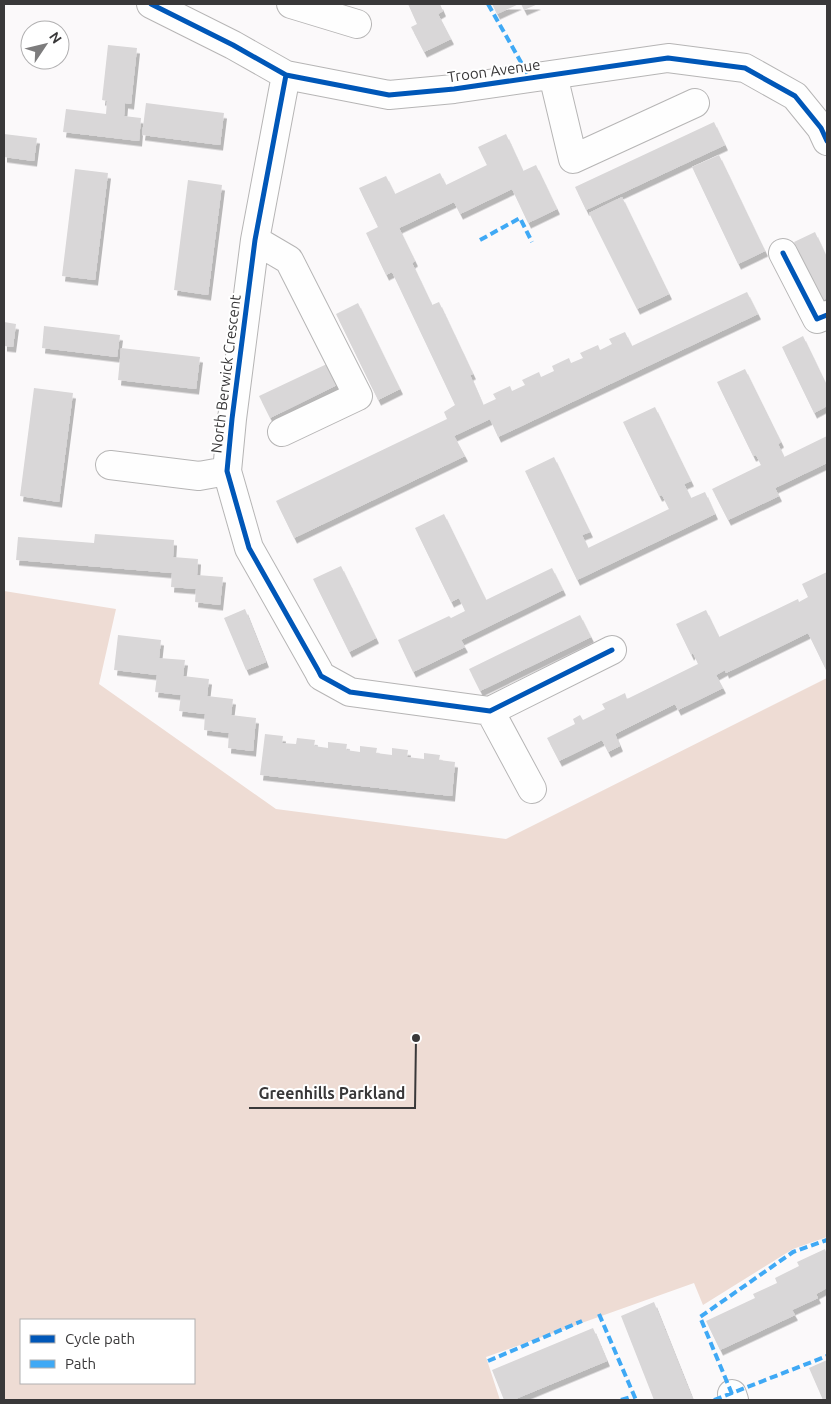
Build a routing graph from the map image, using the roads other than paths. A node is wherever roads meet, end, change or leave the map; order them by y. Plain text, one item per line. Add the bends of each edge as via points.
1 (151, 4) edge
2 (291, 4) edge
3 (357, 24) dead end
4 (286, 75) junction
5 (553, 75) junction
6 (695, 103) dead end
7 (825, 131) edge
8 (255, 240) junction
9 (783, 253) dead end
10 (824, 324) edge
11 (282, 432) dead end
12 (110, 465) dead end
13 (228, 471) junction
14 (612, 650) dead end
15 (490, 711) junction
16 (532, 789) dead end

1 - 4 street, Troon Avenue
2 - 3 street
4 - 5 street, Troon Avenue via 389,95
4 - 8 street, North Berwick Crescent
5 - 6 street, Troon Avenue via 572,158
5 - 7 street, Troon Avenue via 668,58 745,68 794,96
8 - 11 street via 289,260 358,396
8 - 13 street, North Berwick Crescent
9 - 10 street
12 - 13 street via 199,476
13 - 15 street, North Berwick Crescent via 249,548 321,676 350,692
14 - 15 street
15 - 16 street

